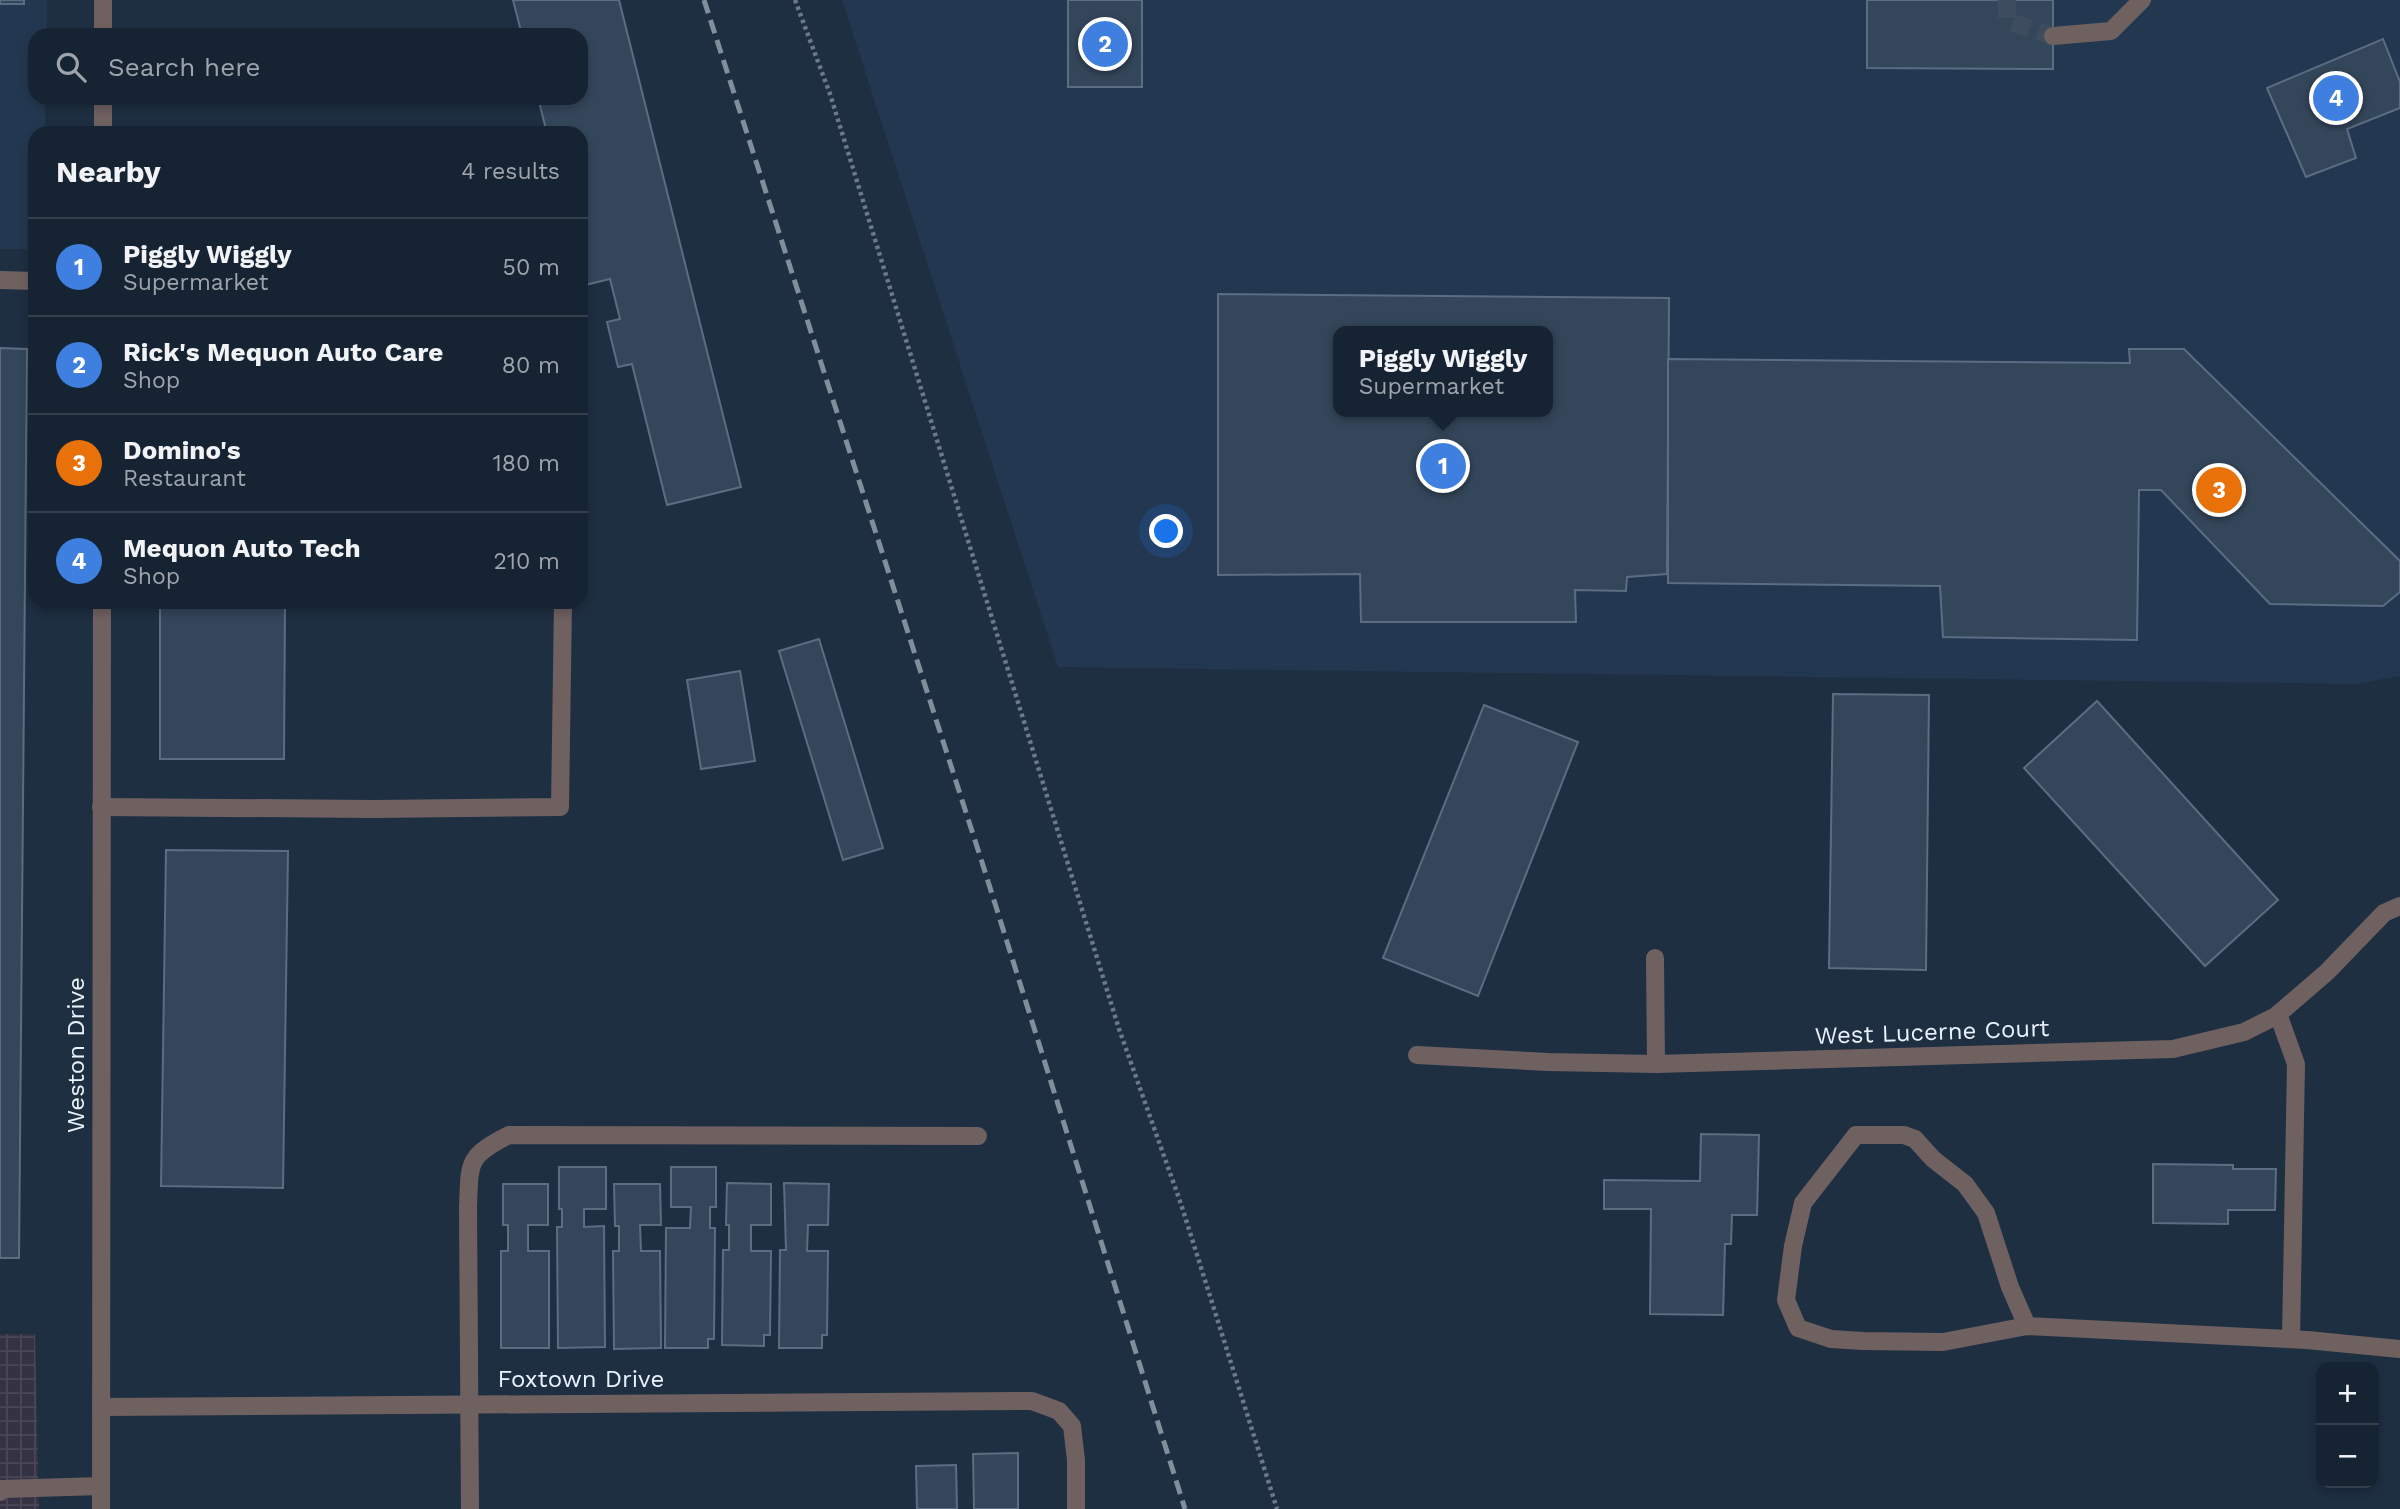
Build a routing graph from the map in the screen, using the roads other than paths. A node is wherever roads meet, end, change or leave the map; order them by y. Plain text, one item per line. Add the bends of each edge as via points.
1 (103, 0) edge
2 (2142, 0) edge
3 (103, 28) edge
4 (2053, 36) tunnel mouth
5 (103, 105) edge
6 (103, 126) edge
7 (0, 280) edge
8 (28, 281) edge
9 (102, 609) edge
10 (563, 609) edge
11 (101, 807) junction
12 (2400, 906) edge
13 (1655, 958) dead end
14 (2278, 1014) junction
15 (1417, 1055) dead end
16 (1656, 1064) junction
17 (978, 1136) dead end
18 (2027, 1326) junction
19 (2291, 1339) junction
20 (2400, 1349) edge
21 (469, 1404) junction
22 (101, 1407) junction
23 (101, 1486) junction
24 (0, 1492) edge
25 (101, 1509) edge
26 (470, 1509) edge
27 (1076, 1509) edge

1 - 3 street
2 - 4 street via 2110,30
5 - 6 street
7 - 8 street
9 - 11 street, Weston Drive
10 - 11 street via 560,807
11 - 22 street, Weston Drive
12 - 14 street, West Lucerne Court via 2384,913
13 - 16 street
14 - 16 street, West Lucerne Court via 2244,1032 2173,1049
14 - 19 street via 2296,1064
15 - 16 street, West Lucerne Court
17 - 21 street via 509,1135 480,1150 470,1169 468,1207
18 - 18 street via 1943,1342 1831,1339 1798,1328 1786,1300 1803,1203 1856,1135 1915,1139 1965,1184 1986,1213
18 - 19 street
19 - 20 street
21 - 22 street, Foxtown Drive
21 - 26 street
21 - 27 street, Foxtown Drive via 1032,1401 1059,1411 1072,1426
22 - 23 street, Weston Drive
23 - 24 street
23 - 25 street, Weston Drive

